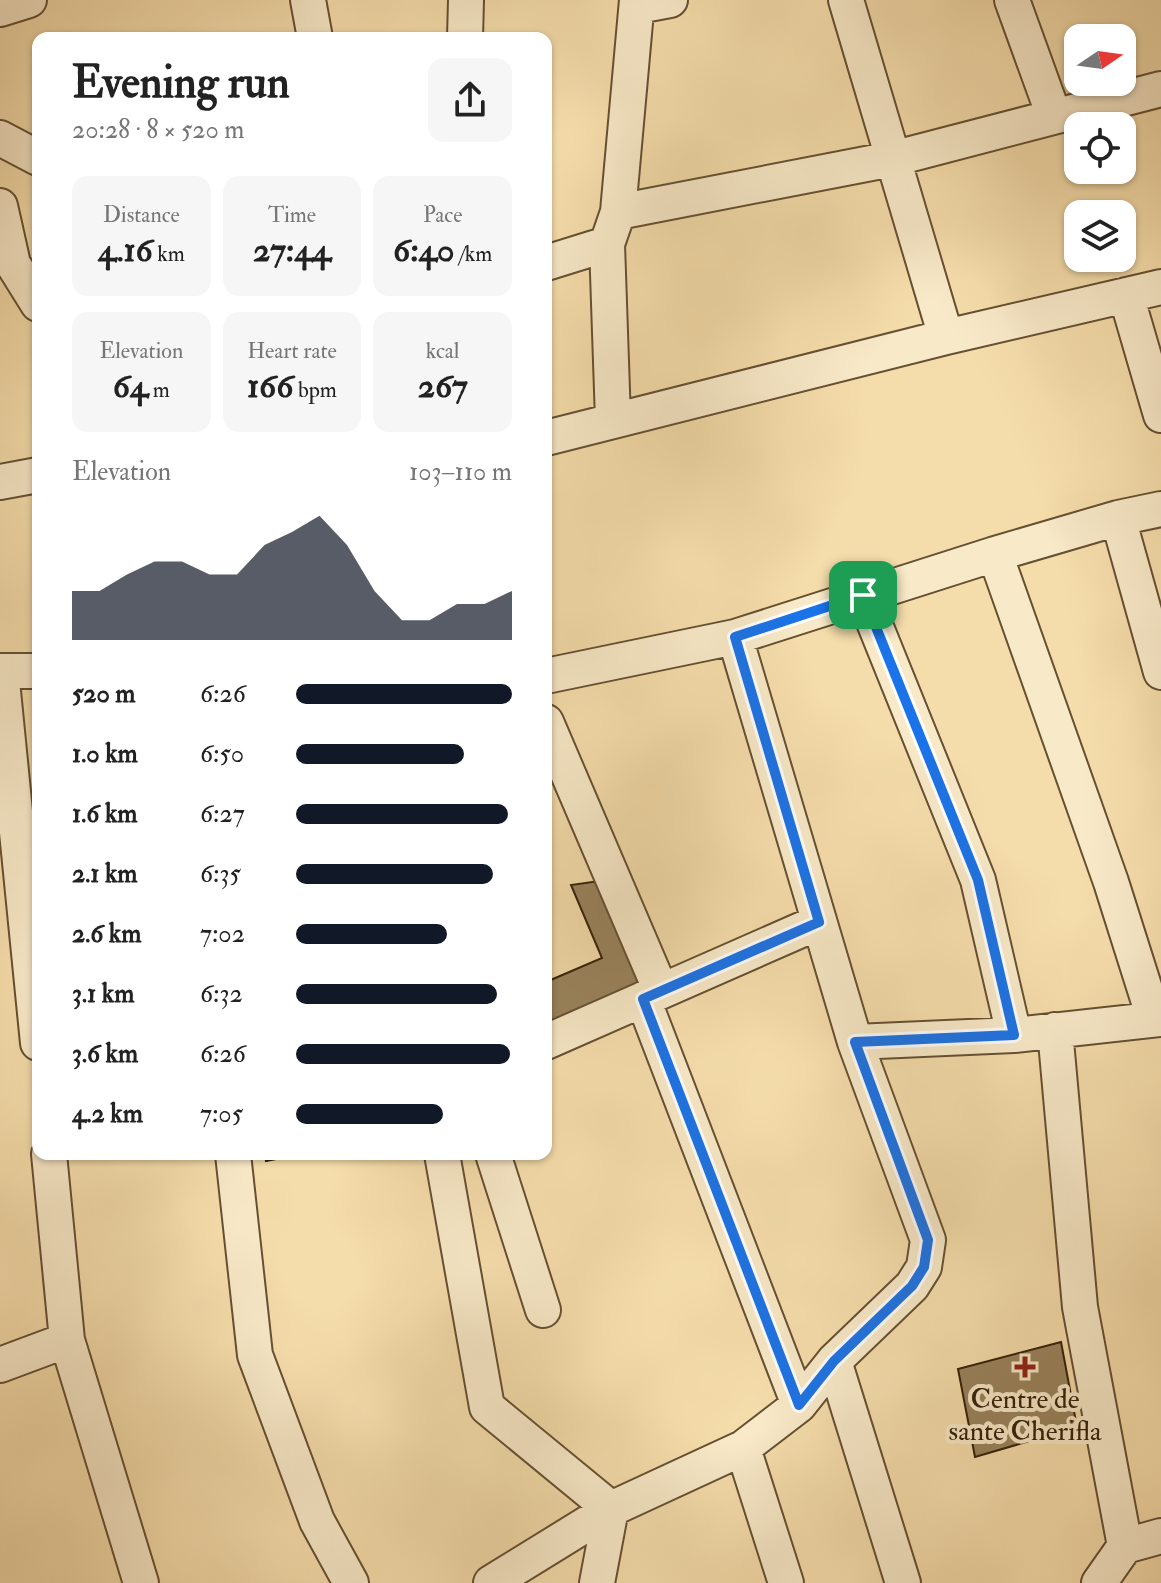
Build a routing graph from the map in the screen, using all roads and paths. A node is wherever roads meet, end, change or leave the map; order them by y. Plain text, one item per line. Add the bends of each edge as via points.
1 (29, 0) edge
2 (308, 0) edge
3 (466, 0) edge
4 (846, 0) edge
5 (1012, 0) edge
6 (648, 2) edge
7 (0, 9) edge
8 (314, 32) edge
9 (465, 32) edge
10 (1161, 89) edge
11 (1054, 116) junction
12 (0, 138) edge
13 (32, 155) edge
14 (892, 159) junction
15 (0, 206) edge
16 (618, 212) junction
17 (607, 244) junction
18 (552, 261) edge
19 (7, 266) edge
20 (1161, 287) edge
21 (1126, 295) junction
22 (32, 297) edge
23 (946, 337) junction
24 (1161, 415) edge
25 (613, 420) junction
26 (552, 436) edge
27 (32, 476) edge
28 (0, 482) edge
29 (1161, 509) edge
30 (1118, 518) junction
31 (995, 554) junction
32 (863, 595) junction
33 (735, 637) junction
34 (0, 671) edge
35 (32, 671) edge
36 (1161, 672) edge
37 (552, 675) edge
38 (552, 737) edge
39 (819, 922) junction
40 (32, 984) edge
41 (652, 995) junction
42 (1157, 1018) edge
43 (1055, 1030) junction
44 (1014, 1035) junction
45 (552, 1039) edge
46 (855, 1042) junction
47 (50, 1160) edge
48 (234, 1160) edge
49 (443, 1160) edge
50 (495, 1160) edge
51 (543, 1310) dead end
52 (67, 1340) junction
53 (834, 1361) junction
54 (0, 1365) edge
55 (799, 1405) junction
56 (743, 1448) junction
57 (611, 1509) junction
58 (1161, 1536) edge
59 (1125, 1546) junction
60 (141, 1583) edge
61 (351, 1583) edge
62 (491, 1583) edge
63 (597, 1583) edge
64 (786, 1583) edge
65 (903, 1583) edge
66 (1099, 1583) edge

1 - 7 street
2 - 8 street
3 - 9 street
4 - 14 street
5 - 11 street
6 - 16 street
10 - 11 street
11 - 14 street
12 - 13 street
14 - 16 street
14 - 23 street
15 - 19 street
16 - 17 street
17 - 18 street
17 - 25 street
19 - 22 street
20 - 21 street
21 - 23 street
21 - 24 street
23 - 25 street
25 - 26 street
27 - 28 street
29 - 30 street
30 - 31 street
30 - 36 street
31 - 32 street
31 - 42 street
32 - 33 street
32 - 44 street via 978,880
33 - 37 street
33 - 39 street
34 - 35 street
34 - 40 street
38 - 41 street
39 - 41 street
39 - 46 street
41 - 45 street
41 - 55 street
42 - 43 street
43 - 44 street
43 - 59 street via 1080,1307
44 - 46 street
46 - 53 street via 928,1240 924,1267 912,1286
47 - 52 street
48 - 61 street via 255,1355 317,1521
49 - 57 street via 487,1407
50 - 51 street
52 - 54 street
52 - 60 street
53 - 55 street
53 - 65 street
55 - 56 street
56 - 57 street
56 - 64 street
57 - 62 street
57 - 63 street
58 - 59 street
59 - 66 street

